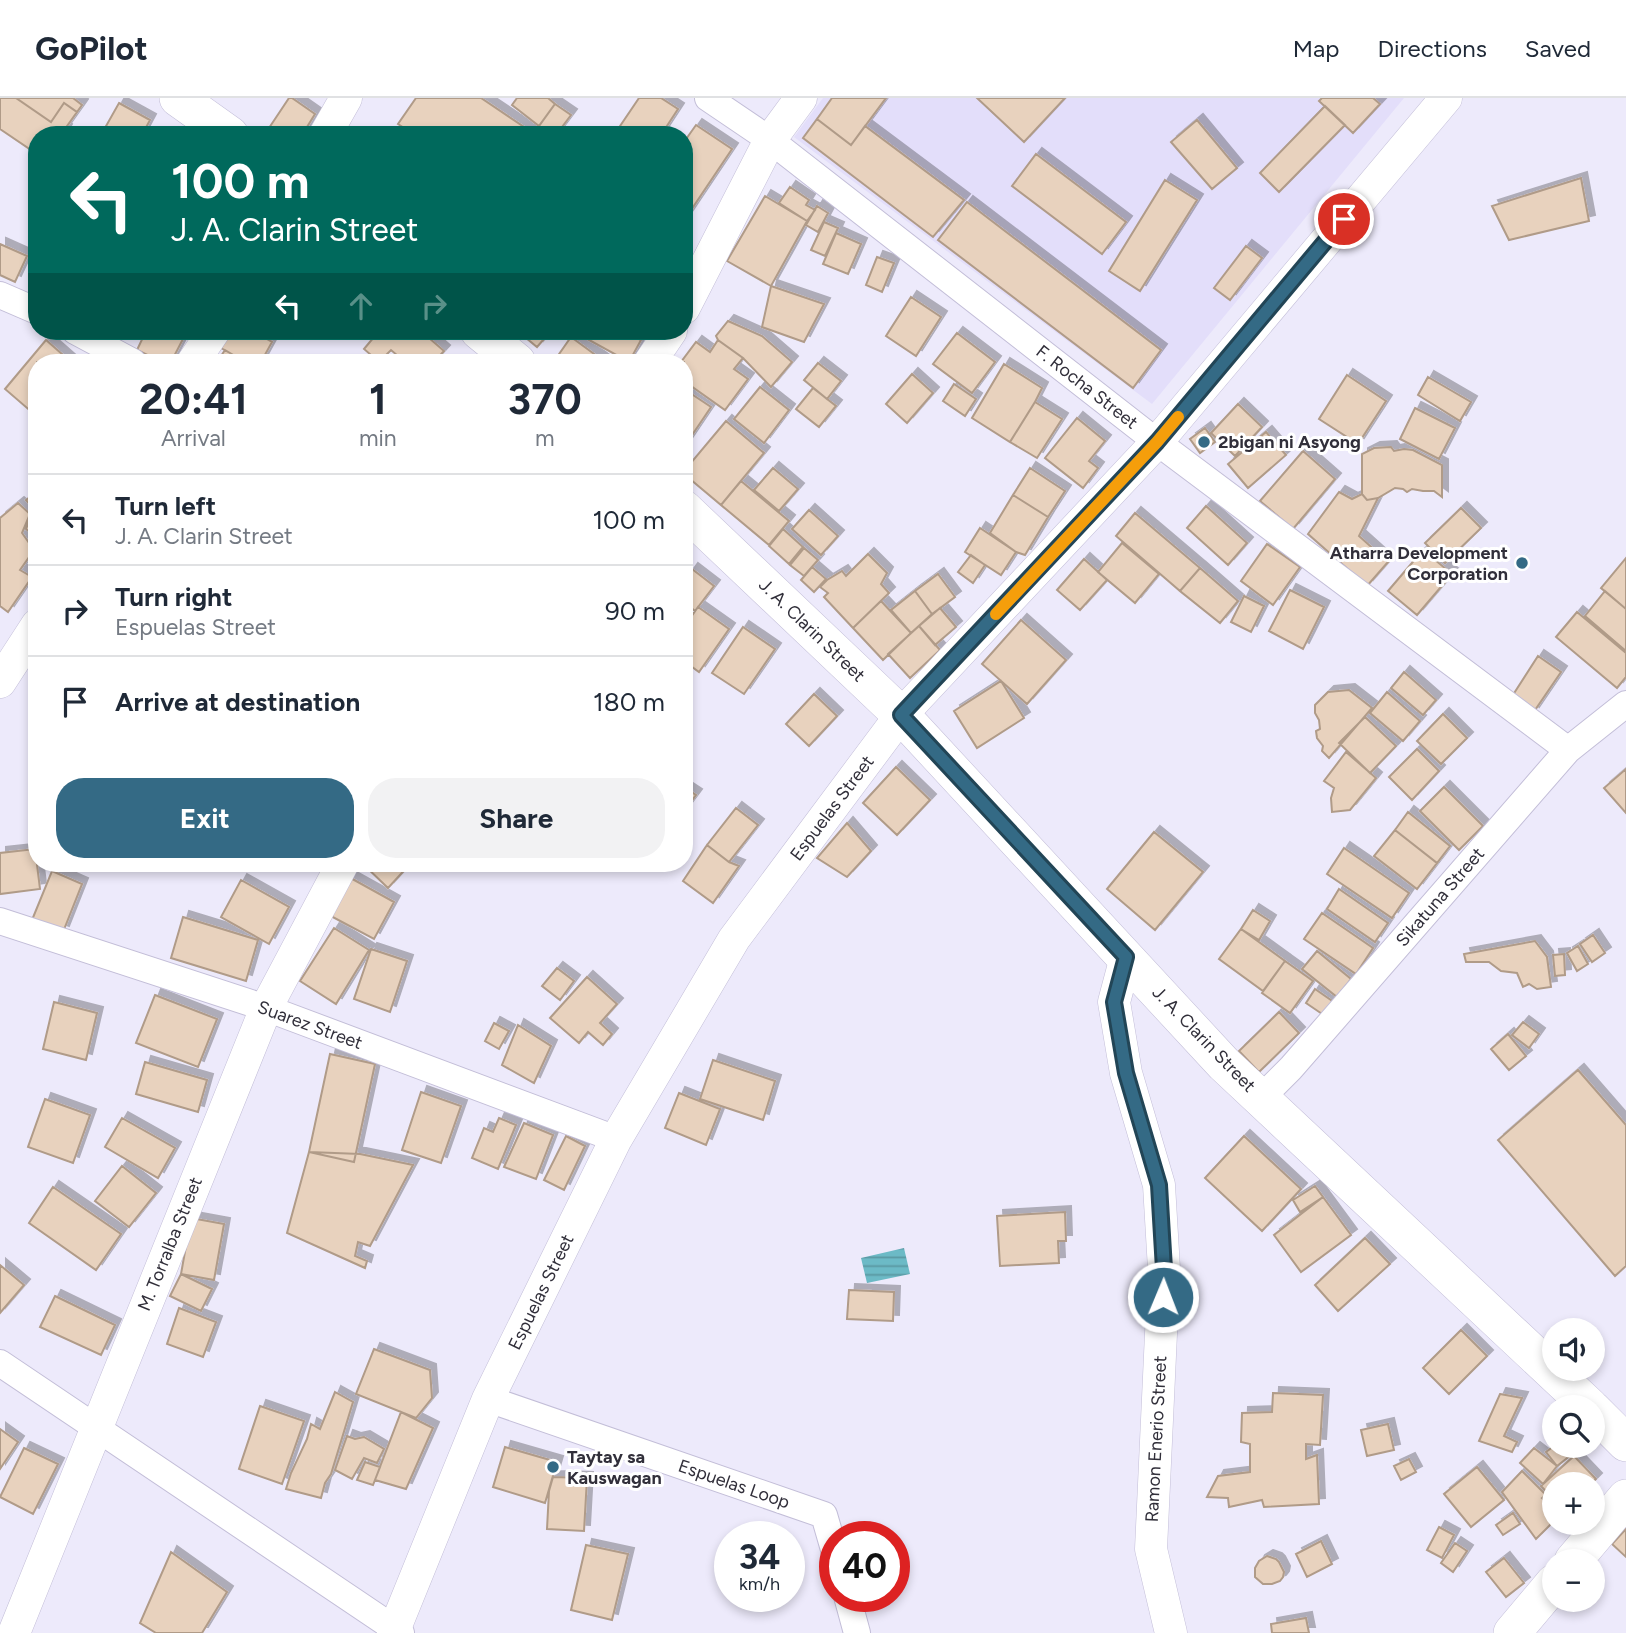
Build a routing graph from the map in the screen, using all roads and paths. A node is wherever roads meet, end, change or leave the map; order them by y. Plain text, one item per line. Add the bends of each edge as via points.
1 (178, 98) edge
2 (346, 98) edge
3 (708, 98) edge
4 (801, 98) edge
5 (1446, 98) edge
6 (217, 126) edge
7 (330, 126) edge
8 (770, 140) junction
9 (693, 290) edge
10 (0, 295) edge
11 (28, 307) edge
12 (92, 340) edge
13 (490, 340) edge
14 (118, 354) edge
15 (507, 354) edge
16 (1157, 442) junction
17 (693, 518) edge
18 (28, 639) edge
19 (0, 682) edge
20 (1626, 704) edge
21 (901, 715) junction
22 (1568, 750) junction
23 (338, 872) edge
24 (0, 921) edge
25 (1126, 957) junction
26 (266, 1008) junction
27 (1261, 1098) junction
28 (616, 1139) junction
29 (0, 1363) edge
30 (1577, 1395) edge
31 (488, 1399) junction
32 (1605, 1422) edge
33 (96, 1428) junction
34 (1626, 1443) edge
35 (1626, 1498) edge
36 (826, 1521) edge
37 (1583, 1549) edge
38 (1542, 1597) edge
39 (851, 1612) edge
40 (396, 1632) edge
41 (14, 1633) edge
42 (857, 1633) edge
43 (1171, 1633) edge
44 (1512, 1633) edge

1 - 6 main road
2 - 7 street
3 - 8 street, F. Rocha Street
4 - 8 street
5 - 16 street, Espuelas Street
8 - 9 street
8 - 16 street, F. Rocha Street
10 - 11 street
12 - 14 street
13 - 15 main road
16 - 21 street, Espuelas Street
16 - 22 street, F. Rocha Street
17 - 21 main road, J. A. Clarin Street
18 - 19 street
20 - 22 street, Sikatuna Street
21 - 25 main road, J. A. Clarin Street
21 - 28 street, Espuelas Street via 734,939
22 - 27 street, Sikatuna Street
23 - 26 street, M. Torralba Street
24 - 26 street, Suarez Street
25 - 27 main road, J. A. Clarin Street
25 - 43 street, Ramon Enerio Street via 1114,1002 1126,1073 1159,1185 1164,1269 1151,1549
26 - 28 street, Suarez Street
26 - 33 street, M. Torralba Street
27 - 30 main road, J. A. Clarin Street
28 - 31 street, Espuelas Street
29 - 33 street
31 - 36 street, Espuelas Loop via 824,1515
31 - 40 street, Espuelas Street
32 - 34 main road, J. A. Clarin Street
33 - 40 street
33 - 41 street, M. Torralba Street
35 - 37 main road
38 - 44 main road
39 - 42 street

